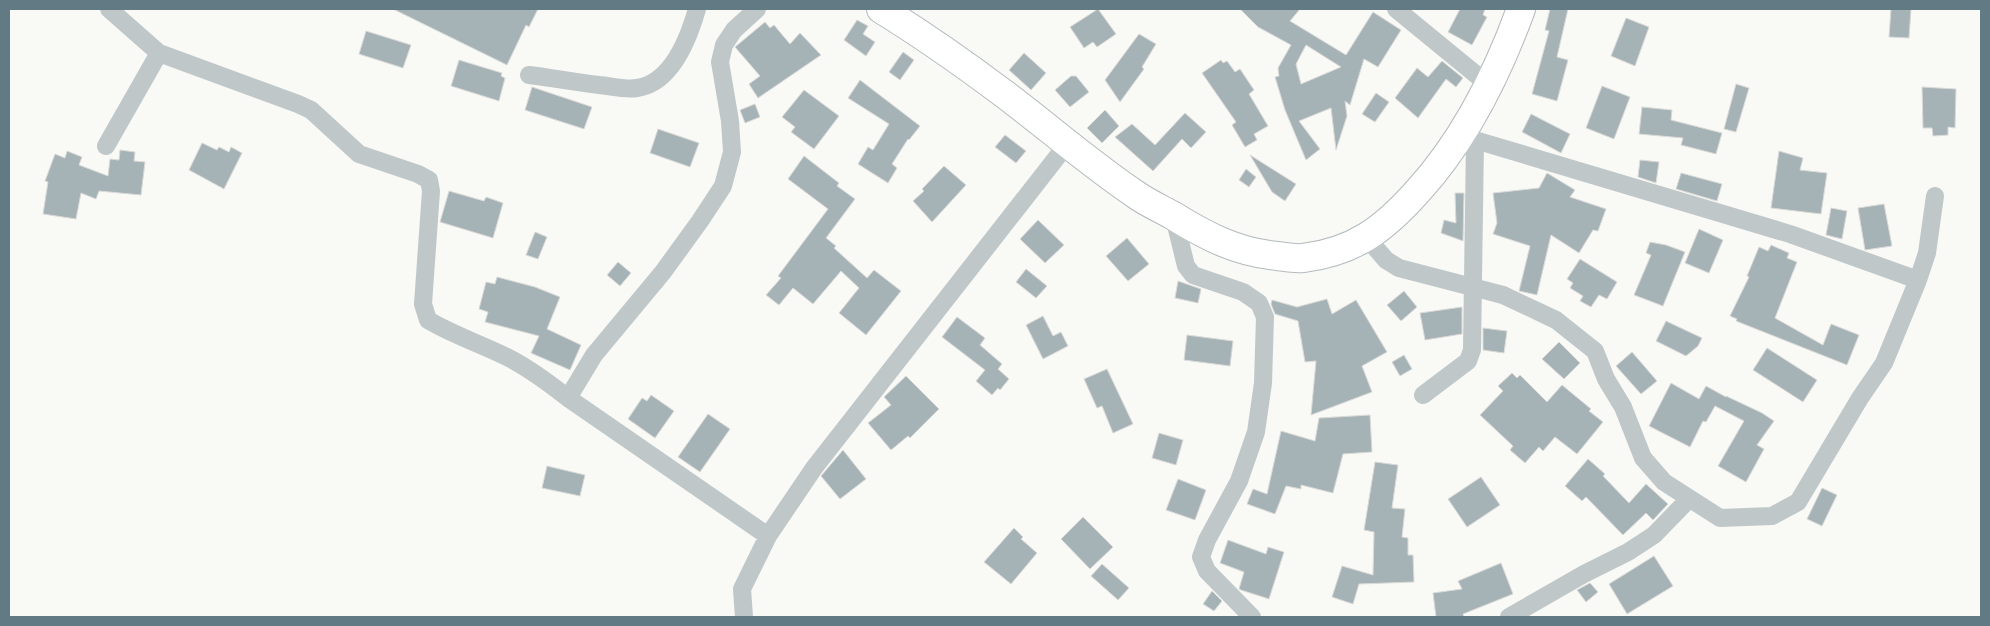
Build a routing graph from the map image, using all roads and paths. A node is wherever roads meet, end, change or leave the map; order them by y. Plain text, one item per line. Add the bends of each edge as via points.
1 (109, 9) edge
2 (697, 9) edge
3 (757, 9) edge
4 (881, 9) edge
5 (1396, 9) edge
6 (1521, 9) edge
7 (159, 53) junction
8 (529, 75) dead end
9 (1490, 86) junction
10 (1468, 137) junction
11 (1068, 143) junction
12 (106, 146) dead end
13 (1935, 196) dead end
14 (1174, 217) junction
15 (1367, 238) junction
16 (1918, 280) junction
17 (1472, 288) junction
18 (1423, 395) dead end
19 (568, 398) junction
20 (1689, 498) junction
21 (768, 536) junction
22 (744, 617) edge
23 (1252, 617) edge
24 (1509, 617) edge

1 - 7 street
2 - 8 street via 676,61 656,80 638,88
3 - 19 street via 734,30 724,45 720,62 732,152 723,186 663,272 594,355
4 - 11 main road via 939,46
5 - 9 street
6 - 9 main road
7 - 12 street
7 - 19 street via 310,110 359,154 429,180 431,191 423,304 428,320 507,357 542,377
9 - 10 main road
10 - 15 main road via 1452,150 1397,215
10 - 16 street via 1790,234
10 - 17 street
11 - 14 main road via 1135,194
11 - 21 street via 814,468
13 - 16 street
14 - 15 main road via 1221,243 1263,255 1301,258 1340,250
14 - 23 street via 1186,266 1193,274 1243,292 1259,303 1265,317 1263,383 1256,432 1239,481 1201,557 1206,570
15 - 17 street via 1386,260 1399,268
16 - 20 street via 1884,363 1798,502 1772,516 1720,518
17 - 18 street via 1472,350 1468,361
17 - 20 street via 1504,295 1556,320 1595,350 1643,458 1664,482
19 - 21 street
20 - 24 street via 1654,535
21 - 22 street via 742,589

